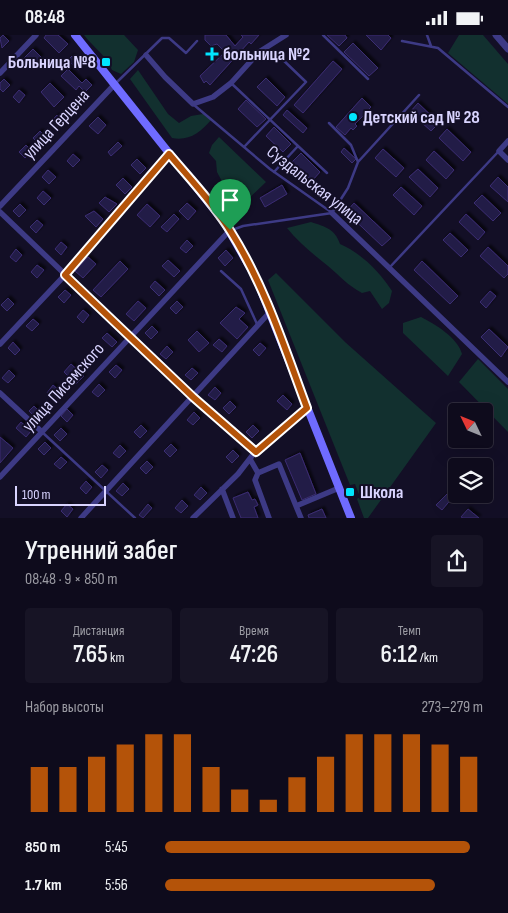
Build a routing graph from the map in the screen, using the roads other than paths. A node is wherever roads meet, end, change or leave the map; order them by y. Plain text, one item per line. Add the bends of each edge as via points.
1 (36, 35) edge
2 (75, 35) edge
3 (286, 35) edge
4 (323, 35) edge
5 (427, 35) edge
6 (496, 35) edge
7 (163, 37) edge
8 (197, 41) dead end
9 (402, 41) dead end
10 (430, 47) junction
11 (264, 49) junction
12 (508, 49) edge
13 (146, 55) junction
14 (2, 69) edge
15 (368, 79) dead end
16 (231, 83) junction
17 (114, 85) junction
18 (419, 95) dead end
19 (192, 104) junction
20 (508, 107) edge
21 (270, 120) junction
22 (329, 123) dead end
23 (508, 141) edge
24 (244, 147) junction
25 (298, 147) junction
26 (499, 151) junction
27 (169, 154) junction
28 (508, 160) edge
29 (358, 162) junction
30 (274, 172) junction
31 (327, 173) dead end
32 (0, 206) edge
33 (0, 212) edge
34 (332, 213) junction
35 (230, 230) junction
36 (389, 268) junction
37 (221, 271) dead end
38 (65, 275) junction
39 (270, 312) junction
40 (258, 325) junction
41 (130, 335) junction
42 (0, 344) edge
43 (508, 382) edge
44 (0, 393) edge
45 (193, 397) junction
46 (307, 408) junction
47 (42, 432) junction
48 (256, 452) junction
49 (250, 459) junction
50 (258, 473) junction
51 (0, 477) edge
52 (339, 488) junction
53 (222, 489) junction
54 (106, 491) junction
55 (296, 506) junction
56 (81, 518) edge
57 (135, 518) edge
58 (193, 518) edge
59 (233, 518) edge
60 (269, 518) edge
61 (301, 518) edge
62 (351, 518) edge

1 - 14 street
2 - 17 main road
3 - 11 street
4 - 15 lane
5 - 10 lane
6 - 12 street
7 - 8 lane via 169,37 186,53
7 - 13 lane
9 - 10 lane
10 - 20 lane via 438,48
11 - 16 street
11 - 21 lane via 281,59 306,82
13 - 17 lane
13 - 19 street, Суздальская улица
16 - 19 street via 213,97
16 - 21 lane
17 - 27 main road
17 - 32 street, улица Герцена
18 - 29 lane
19 - 24 lane, Суздальская улица
21 - 24 lane
21 - 25 lane
22 - 29 lane via 351,145
23 - 26 street
24 - 30 lane, Суздальская улица
25 - 30 lane
25 - 31 lane
26 - 28 street
26 - 36 lane
27 - 35 main road
27 - 38 street
29 - 34 lane via 348,188
30 - 34 lane, Суздальская улица
33 - 38 street
34 - 35 lane
34 - 36 street, Суздальская улица
35 - 39 main road
35 - 41 street, улица Писемского
36 - 43 street, Суздальская улица
37 - 40 lane via 240,289
38 - 41 street
38 - 42 street
39 - 40 street
39 - 46 main road
40 - 45 street
41 - 45 street
41 - 47 street, улица Писемского
44 - 47 street
45 - 48 street
45 - 54 street
46 - 48 street
46 - 52 main road
47 - 51 street, улица Писемского
47 - 54 lane
48 - 49 street
49 - 50 street
49 - 53 street
50 - 55 street via 279,464
50 - 60 street via 255,480
52 - 55 street
52 - 62 main road
53 - 58 street
53 - 59 street
54 - 56 street
54 - 57 lane
55 - 61 street

